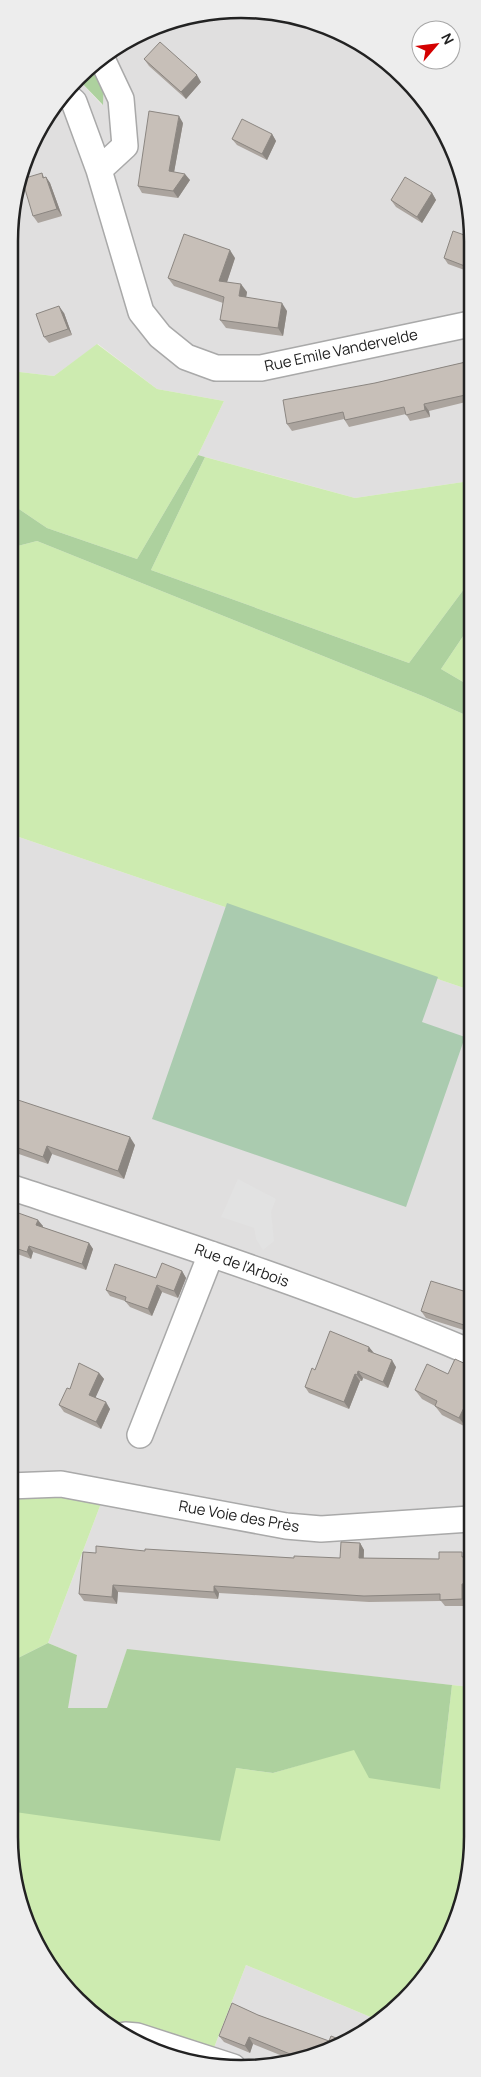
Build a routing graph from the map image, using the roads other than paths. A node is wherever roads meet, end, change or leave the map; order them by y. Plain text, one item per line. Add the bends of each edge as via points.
1 (105, 64) edge
2 (69, 98) edge
3 (99, 170) junction
4 (464, 325) edge
5 (18, 1190) edge
6 (211, 1254) junction
7 (464, 1349) edge
8 (140, 1435) dead end
9 (18, 1486) edge
10 (464, 1519) edge
11 (146, 2039) edge
12 (194, 2054) edge

1 - 3 street via 121,99 125,146
2 - 3 street via 74,102
3 - 4 street, Rue Emile Vandervelde via 141,312 160,336 186,357 216,368 261,368
5 - 6 street, Rue de l'Arbois
6 - 7 street, Rue de l'Arbois via 404,1324
6 - 8 street
9 - 10 street, Rue Voie des Près via 61,1484 286,1526 321,1529
11 - 12 street

